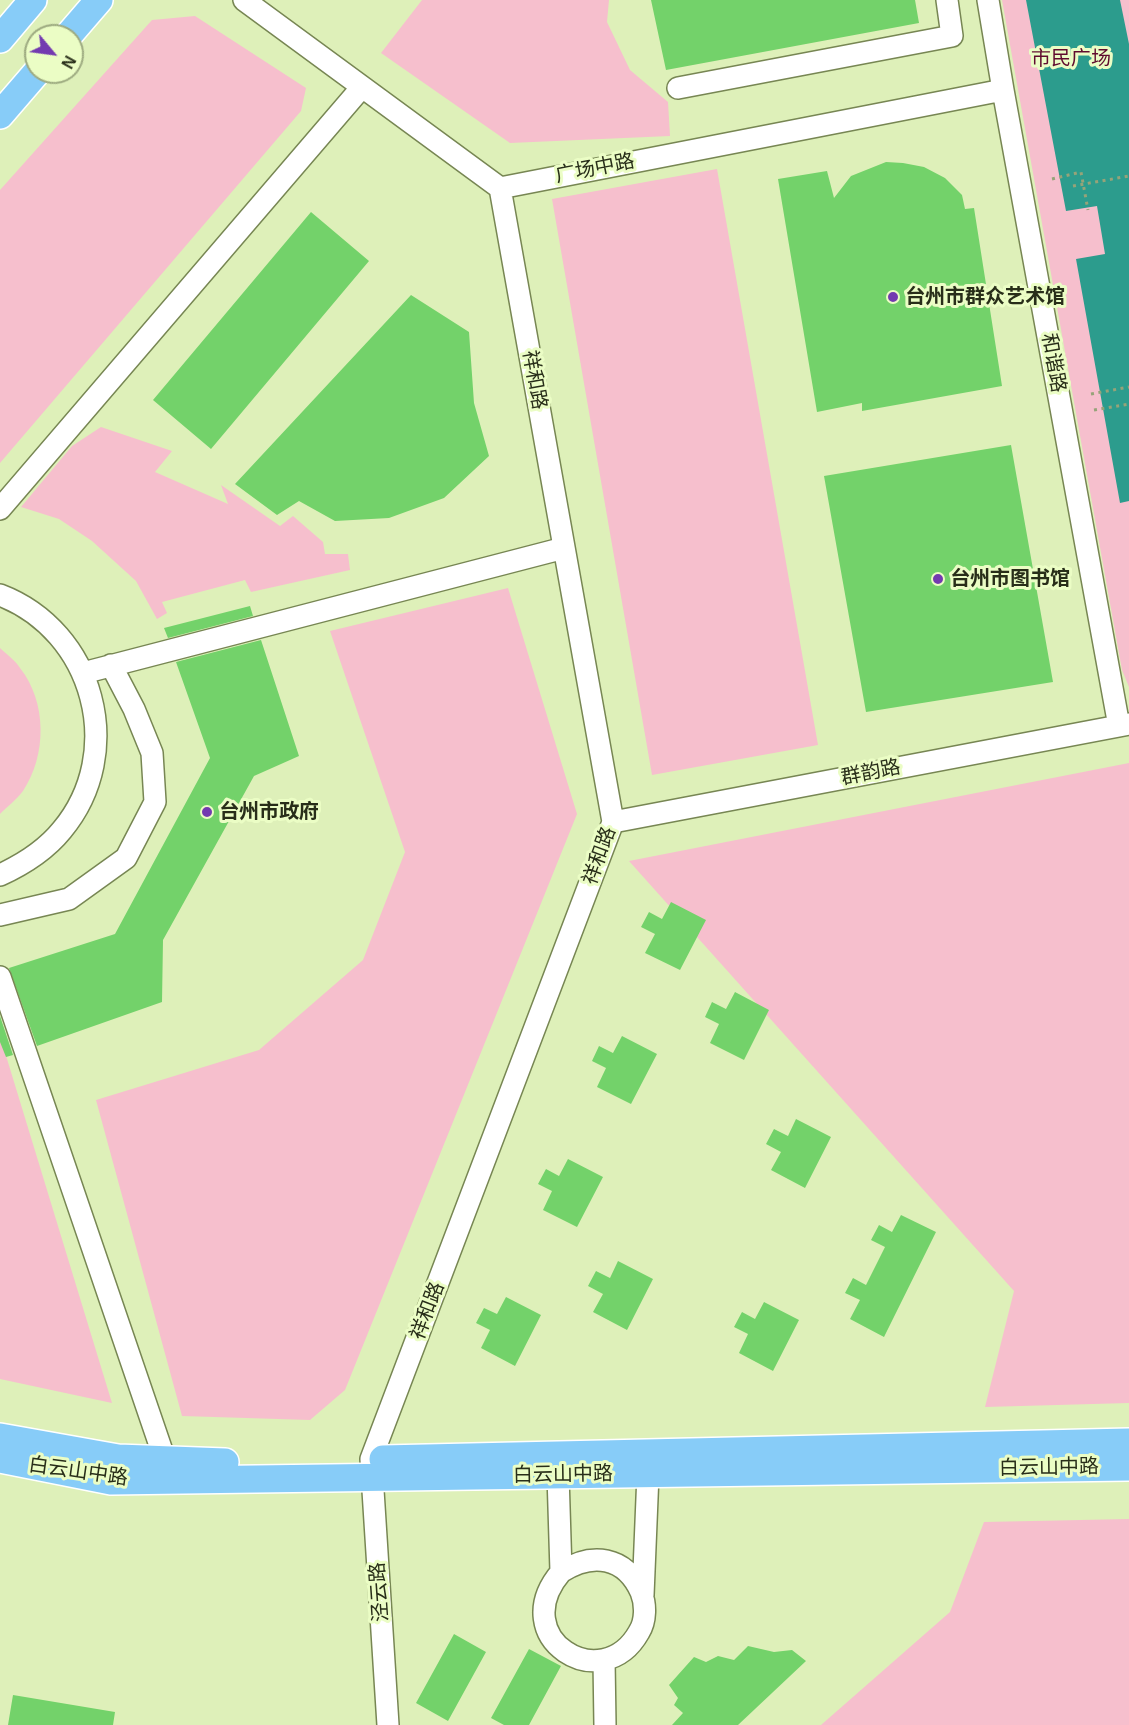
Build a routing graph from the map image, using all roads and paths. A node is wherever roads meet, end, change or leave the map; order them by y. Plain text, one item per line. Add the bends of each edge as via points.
1 (33, 0) edge
2 (99, 0) edge
3 (244, 0) edge
4 (947, 0) edge
5 (988, 0) edge
6 (78, 24) edge
7 (0, 39) edge
8 (27, 84) edge
9 (362, 87) junction
10 (678, 88) dead end
11 (1003, 90) junction
12 (0, 115) edge
13 (1129, 176) edge
14 (1054, 178) dead end
15 (1083, 184) junction
16 (1073, 186) dead end
17 (500, 188) junction
18 (1088, 210) dead end
19 (1129, 387) edge
20 (1093, 393) dead end
21 (1129, 404) edge
22 (1094, 410) dead end
23 (0, 509) edge
24 (564, 548) junction
25 (0, 595) edge
26 (111, 664) junction
27 (83, 673) junction
28 (1124, 725) edge
29 (614, 822) junction
30 (0, 875) edge
31 (0, 915) edge
32 (0, 977) edge
33 (0, 1437) edge
34 (1129, 1442) edge
35 (0, 1459) edge
36 (165, 1460) junction
37 (1129, 1467) edge
38 (371, 1468) junction
39 (648, 1474) junction
40 (558, 1475) junction
41 (561, 1572) junction
42 (643, 1595) junction
43 (604, 1660) junction
44 (388, 1725) edge
45 (605, 1725) edge

1 - 7 main road
2 - 6 main road
3 - 9 street
4 - 10 street via 952,36
5 - 11 street, 和谐路
8 - 12 main road
9 - 17 street
9 - 23 street
11 - 17 street, 广场中路
11 - 28 street, 和谐路
13 - 15 path
14 - 15 path via 1081,172
15 - 16 path
15 - 18 path
17 - 24 street, 祥和路
19 - 20 path
21 - 22 path
24 - 26 street
24 - 29 street, 祥和路
25 - 27 street via 34,613 54,630
26 - 27 street
26 - 31 street via 152,753 154,802 126,858 69,899
27 - 30 street via 96,727 89,781 63,830 21,866
28 - 29 street, 群韵路
29 - 38 street, 祥和路
32 - 36 street
33 - 36 main road, 白云山中路 via 118,1458
34 - 38 main road, 白云山中路
35 - 38 main road, 白云山中路 via 111,1481
36 - 38 main road, 白云山中路
37 - 39 main road, 白云山中路
38 - 40 main road, 白云山中路
38 - 44 street, 泾云路
39 - 40 main road, 白云山中路
39 - 42 street
40 - 41 street
41 - 42 street via 592,1559 609,1561 630,1574
41 - 43 street via 550,1584 544,1600 548,1633 558,1647 572,1656
42 - 43 street via 642,1629 620,1654
43 - 45 street

